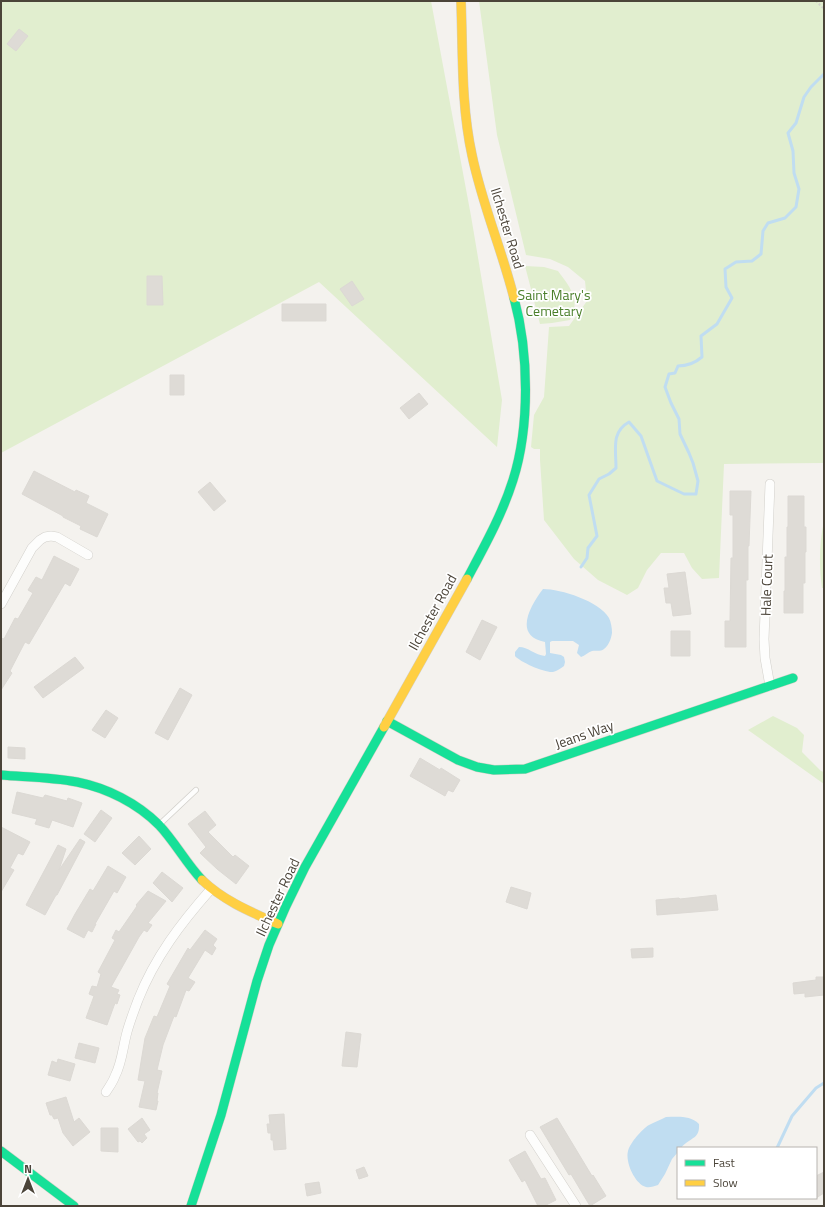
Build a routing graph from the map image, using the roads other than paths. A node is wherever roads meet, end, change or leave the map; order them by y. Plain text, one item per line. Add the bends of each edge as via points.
1 (461, 1) edge
2 (770, 484) dead end
3 (88, 555) dead end
4 (1, 604) edge
5 (793, 678) dead end
6 (770, 686) junction
7 (387, 720) junction
8 (1, 775) edge
9 (196, 790) dead end
10 (158, 825) junction
11 (211, 889) junction
12 (278, 924) junction
13 (106, 1092) dead end
14 (530, 1135) dead end
15 (1, 1151) edge
16 (74, 1206) edge
17 (191, 1206) edge
18 (576, 1206) edge

1 - 7 street, Ilchester Road via 467,127 471,153 515,303 522,339 522,437 518,466 494,528
2 - 6 street, Hale Court via 764,639
3 - 4 street via 57,537 45,537 32,548
5 - 6 street, Jeans Way
6 - 7 street, Jeans Way via 525,769 494,770 477,767
7 - 12 street, Ilchester Road via 296,885
8 - 10 street via 85,783 132,804
9 - 10 lane
10 - 11 street
11 - 12 street via 252,913
11 - 13 street via 185,919 151,972 127,1032 118,1069
12 - 17 street, Ilchester Road via 262,964 225,1101
14 - 18 street
15 - 16 street

